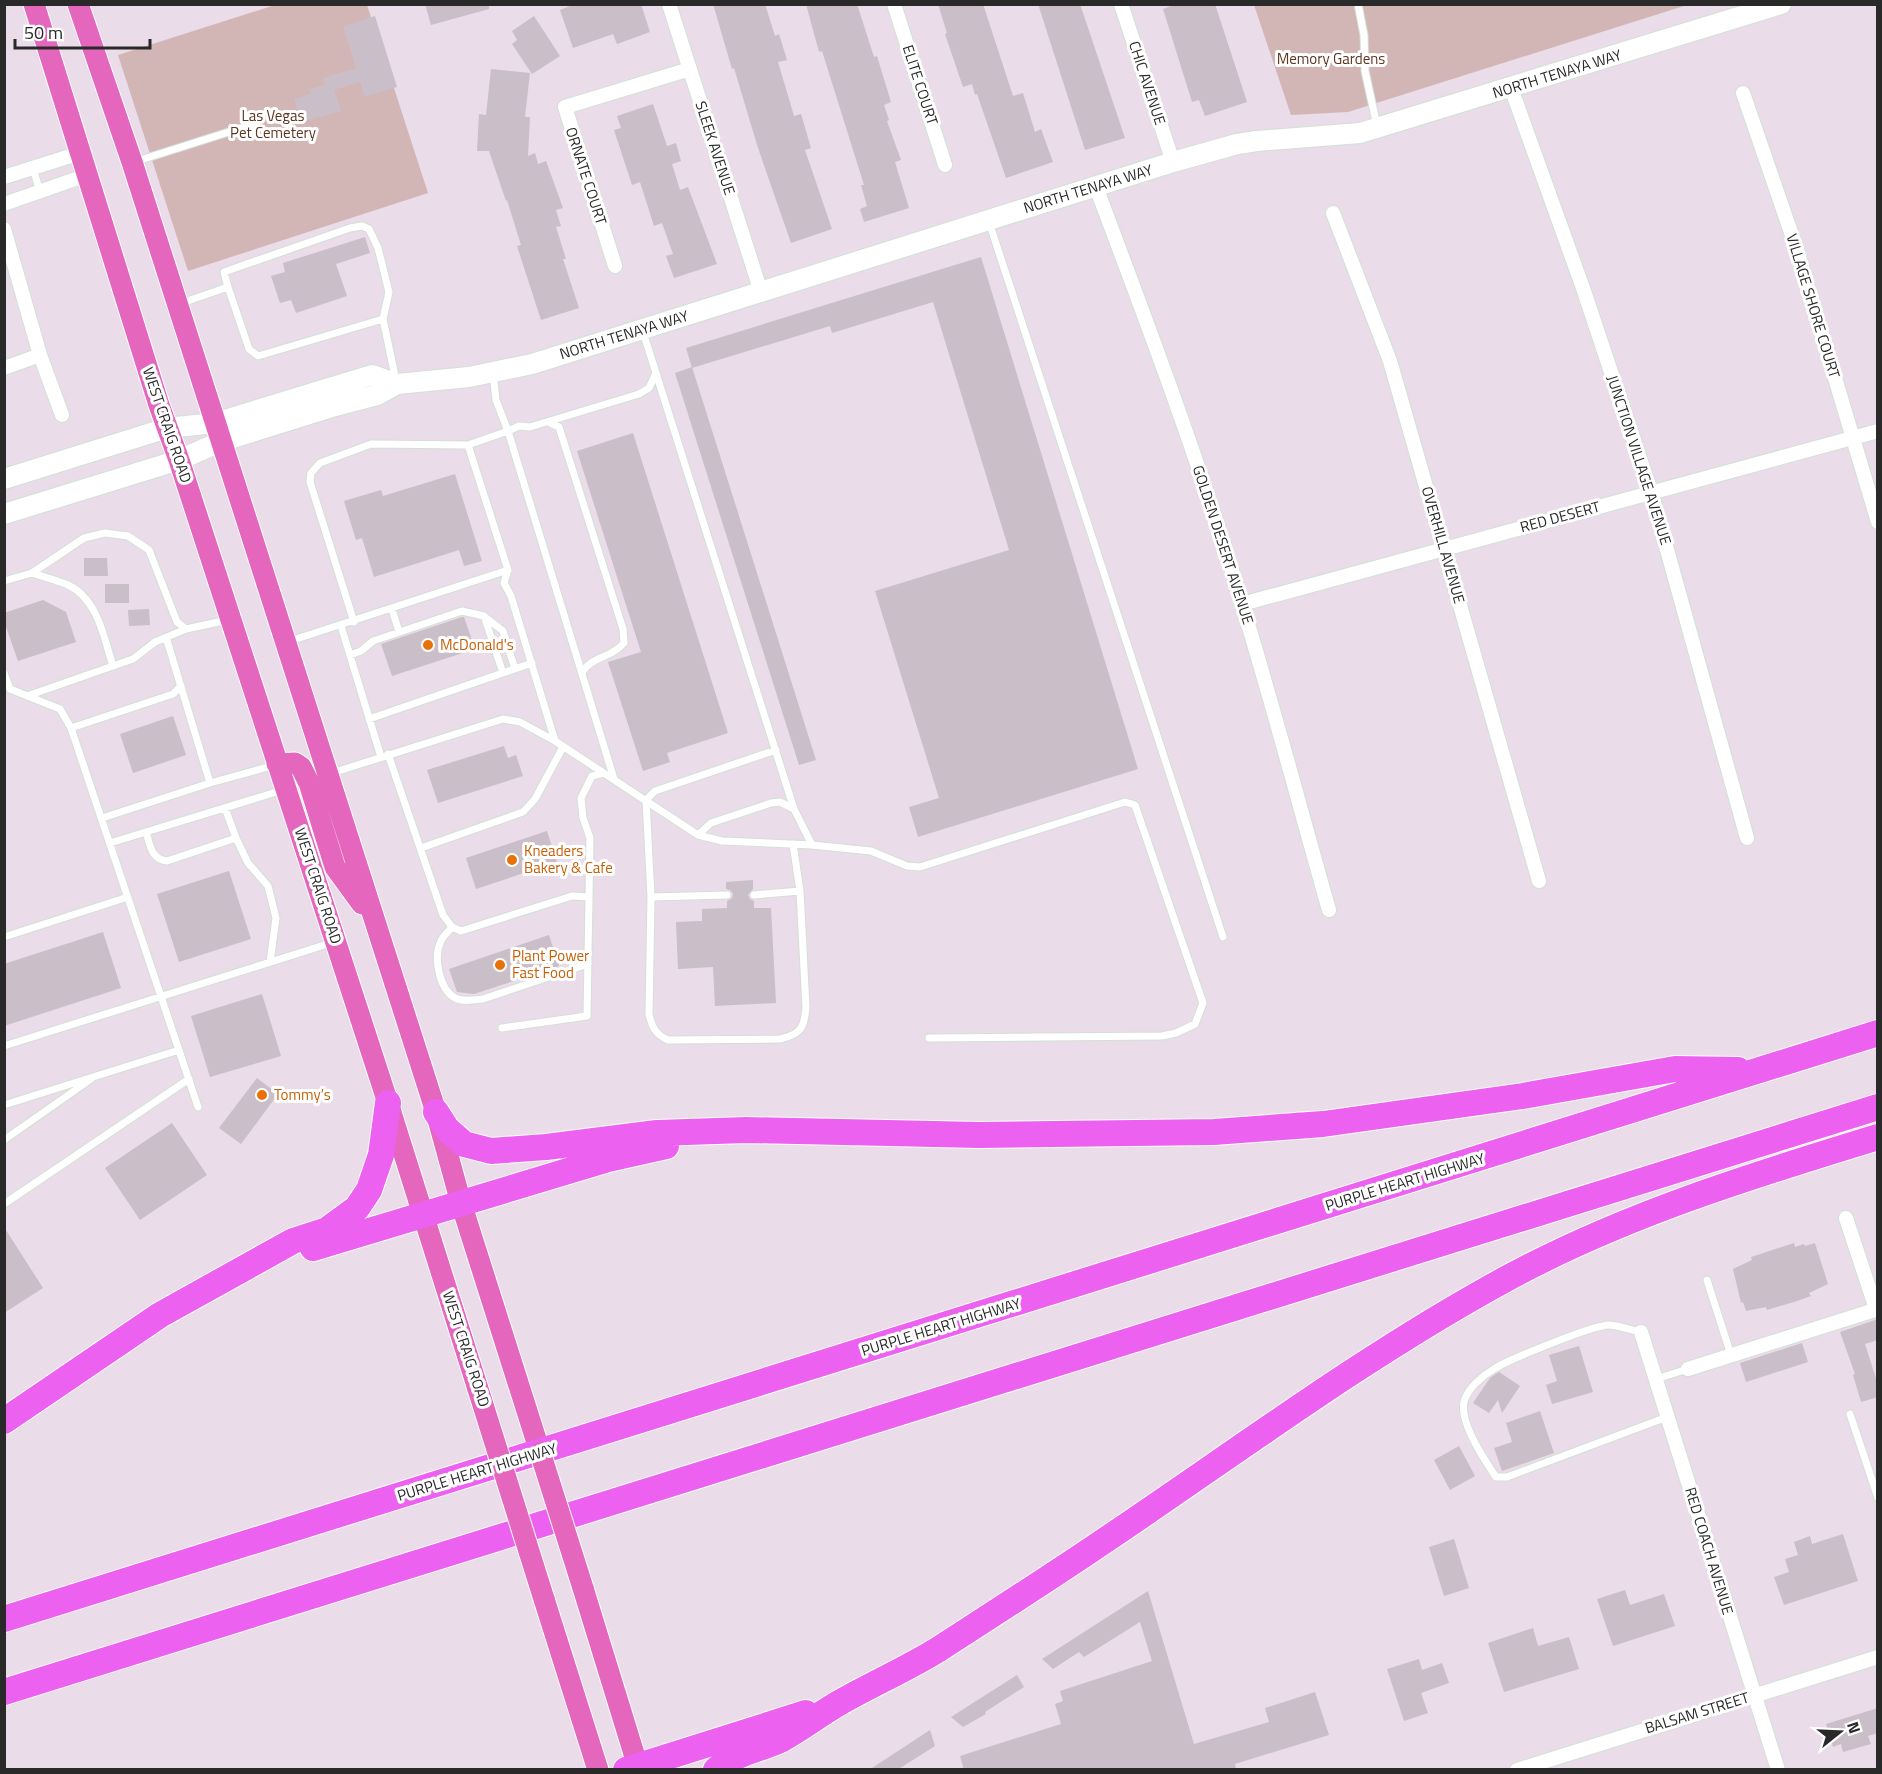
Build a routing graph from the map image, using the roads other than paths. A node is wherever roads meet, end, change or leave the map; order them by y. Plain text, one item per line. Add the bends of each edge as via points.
1 (34, 4) edge
2 (78, 4) edge
3 (669, 4) edge
4 (894, 4) edge
5 (1121, 4) edge
6 (1358, 4) edge
7 (1781, 4) edge
8 (690, 69) junction
9 (1511, 88) junction
10 (1743, 93) dead end
11 (254, 124) dead end
12 (1377, 129) junction
13 (80, 153) junction
14 (132, 162) junction
15 (1173, 162) junction
16 (945, 165) dead end
17 (33, 168) junction
18 (87, 175) junction
19 (4, 177) edge
20 (1096, 187) junction
21 (40, 192) junction
22 (4, 204) edge
23 (1333, 213) dead end
24 (988, 220) junction
25 (4, 229) edge
26 (615, 266) dead end
27 (228, 287) junction
28 (762, 292) junction
29 (177, 304) junction
30 (383, 319) junction
31 (642, 330) junction
32 (40, 355) junction
33 (4, 368) edge
34 (493, 373) junction
35 (656, 373) junction
36 (397, 384) junction
37 (62, 415) dead end
38 (548, 422) junction
39 (167, 428) junction
40 (508, 431) junction
41 (1878, 431) edge
42 (217, 432) junction
43 (1853, 438) junction
44 (468, 445) junction
45 (179, 460) junction
46 (4, 479) edge
47 (1651, 492) junction
48 (4, 514) edge
49 (1878, 522) edge
50 (1444, 549) junction
51 (508, 570) junction
52 (32, 573) junction
53 (4, 581) edge
54 (1242, 604) junction
55 (392, 609) junction
56 (484, 616) junction
57 (231, 620) junction
58 (354, 622) junction
59 (341, 626) junction
60 (186, 630) junction
61 (399, 632) junction
62 (166, 637) junction
63 (285, 643) junction
64 (350, 655) junction
65 (532, 663) junction
66 (113, 666) junction
67 (515, 669) junction
68 (582, 672) junction
69 (4, 673) edge
70 (503, 673) junction
71 (182, 686) junction
72 (26, 696) junction
73 (369, 719) junction
74 (71, 728) junction
75 (555, 741) junction
76 (563, 747) junction
77 (776, 750) junction
78 (385, 755) junction
79 (278, 764) junction
80 (604, 773) junction
81 (327, 775) junction
82 (614, 779) junction
83 (210, 783) junction
84 (286, 789) junction
85 (646, 800) junction
86 (225, 808) junction
87 (794, 809) junction
88 (102, 818) junction
89 (146, 832) junction
90 (698, 835) junction
91 (236, 838) junction
92 (1747, 838) dead end
93 (110, 843) junction
94 (793, 844) junction
95 (812, 845) junction
96 (421, 848) junction
97 (1539, 881) dead end
98 (800, 891) junction
99 (727, 894) dead end
100 (754, 895) dead end
101 (128, 897) junction
102 (589, 897) junction
103 (651, 897) junction
104 (1329, 910) dead end
105 (373, 918) junction
106 (452, 927) junction
107 (4, 937) edge
108 (1223, 937) dead end
109 (336, 941) junction
110 (270, 962) junction
111 (588, 963) junction
112 (161, 997) junction
113 (502, 1028) dead end
114 (1878, 1033) edge
115 (929, 1038) dead end
116 (4, 1046) edge
117 (179, 1050) junction
118 (1763, 1070) junction
119 (96, 1076) junction
120 (189, 1079) junction
121 (388, 1103) junction
122 (4, 1104) edge
123 (198, 1107) dead end
124 (1878, 1107) edge
125 (436, 1112) junction
126 (746, 1130) junction
127 (1878, 1137) edge
128 (4, 1140) edge
129 (461, 1203) junction
130 (4, 1204) edge
131 (423, 1214) junction
132 (1846, 1218) dead end
133 (244, 1269) junction
134 (1707, 1280) dead end
135 (1877, 1309) edge
136 (1641, 1332) joint
137 (1731, 1355) junction
138 (1688, 1369) joint
139 (1656, 1379) junction
140 (1850, 1414) dead end
141 (1667, 1417) junction
142 (4, 1421) edge
143 (1878, 1498) edge
144 (4, 1619) edge
145 (1878, 1657) edge
146 (4, 1692) edge
147 (1755, 1696) junction
148 (837, 1704) junction
149 (634, 1768) edge
150 (598, 1770) edge
151 (716, 1770) edge
152 (1517, 1770) edge
153 (1778, 1770) edge

1 - 13 main road, WEST CRAIG ROAD
2 - 14 main road
3 - 8 street, SLEEK AVENUE
4 - 16 street, ELITE COURT
5 - 15 street, CHIC AVENUE
6 - 12 lane via 1365,71
7 - 9 main road, NORTH TENAYA WAY
8 - 26 street, ORNATE COURT via 565,107
8 - 28 street, SLEEK AVENUE
9 - 12 main road, NORTH TENAYA WAY
9 - 47 street, JUNCTION VILLAGE AVENUE
10 - 43 street, VILLAGE SHORE COURT via 1795,244
11 - 14 lane
12 - 15 main road, NORTH TENAYA WAY via 1341,136 1237,144
13 - 17 street
13 - 18 main road, WEST CRAIG ROAD
14 - 29 main road
15 - 20 main road, NORTH TENAYA WAY
17 - 19 street
17 - 21 lane
18 - 21 street
18 - 39 main road, WEST CRAIG ROAD
20 - 24 main road, NORTH TENAYA WAY
20 - 54 street, GOLDEN DESERT AVENUE via 1156,345
21 - 22 street
23 - 50 street, OVERHILL AVENUE via 1390,361
24 - 28 main road, NORTH TENAYA WAY
24 - 108 lane
25 - 32 street
27 - 29 lane
27 - 30 lane via 249,349 258,356
27 - 30 lane via 224,272 362,226 369,229 378,248 389,292
28 - 31 main road, NORTH TENAYA WAY
29 - 42 main road
30 - 36 lane
31 - 34 main road, NORTH TENAYA WAY
31 - 35 lane
32 - 33 street
32 - 37 street
34 - 36 main road, NORTH TENAYA WAY
34 - 40 lane via 496,400
35 - 38 lane via 648,388 639,394
35 - 77 lane
36 - 42 main road, NORTH TENAYA WAY via 376,395
38 - 40 lane
38 - 68 lane via 559,427 623,629 624,643 616,652 588,662
39 - 42 main road, NORTH TENAYA WAY
39 - 45 main road, WEST CRAIG ROAD
39 - 46 main road, NORTH TENAYA WAY
40 - 44 lane
40 - 68 lane
41 - 43 street, RED DESERT
42 - 45 main road, NORTH TENAYA WAY
42 - 63 main road
43 - 47 street, RED DESERT
43 - 49 street, VILLAGE SHORE COURT
44 - 51 lane
44 - 58 lane via 371,444 320,463 311,473 310,482
45 - 48 main road, NORTH TENAYA WAY
45 - 57 main road, WEST CRAIG ROAD
47 - 50 street, RED DESERT
47 - 92 street, JUNCTION VILLAGE AVENUE
50 - 54 street, RED DESERT
50 - 97 street, OVERHILL AVENUE
51 - 55 lane
51 - 65 lane via 504,583
52 - 53 lane
52 - 60 lane via 84,538 105,533 128,536 149,550 177,622
52 - 66 lane via 69,586 86,597
54 - 104 street, GOLDEN DESERT AVENUE
55 - 58 lane
55 - 61 lane
56 - 61 lane via 462,610
56 - 67 lane via 503,631
56 - 70 lane
57 - 60 lane
57 - 79 main road, WEST CRAIG ROAD
58 - 59 lane
59 - 63 lane
59 - 64 lane
60 - 62 lane
61 - 64 lane
62 - 66 lane via 133,659
62 - 71 lane
63 - 81 main road
64 - 73 lane
65 - 67 lane
65 - 75 lane
66 - 72 lane
67 - 70 lane
68 - 82 lane
69 - 72 lane via 10,689
70 - 73 lane
71 - 74 lane via 173,694
71 - 83 lane
72 - 74 lane via 60,709
73 - 78 lane
74 - 88 lane
75 - 76 lane
75 - 78 lane via 520,722 503,719
76 - 80 lane
76 - 96 lane via 535,799 523,812
77 - 85 lane via 655,791
77 - 87 lane
78 - 81 lane
78 - 96 lane
79 - 83 lane
79 - 84 main road, WEST CRAIG ROAD
79 - 105 main road via 295,763 301,767 335,867
80 - 82 lane
80 - 102 lane via 592,776 581,798 590,838
81 - 105 main road
82 - 85 lane
83 - 88 lane
84 - 86 lane
84 - 109 main road, WEST CRAIG ROAD
85 - 90 lane
85 - 103 lane
86 - 89 lane
86 - 91 lane
87 - 90 lane via 780,802 771,803 711,823
87 - 95 lane
88 - 93 lane
89 - 91 lane via 154,857 167,861
89 - 93 lane
90 - 94 lane via 722,841
91 - 110 lane via 248,863 268,886 276,918
93 - 101 lane
94 - 95 lane
94 - 98 lane
95 - 115 lane via 871,851 907,866 920,867 1125,802 1135,805 1203,1003 1195,1024 1162,1036
96 - 106 lane via 443,915
98 - 100 lane
98 - 103 lane via 805,1022 800,1031 780,1039 668,1040 658,1035 649,1014
99 - 103 lane
101 - 107 lane
101 - 112 lane
102 - 106 lane via 572,896 461,931
102 - 111 lane
105 - 125 main road
106 - 111 lane via 440,942 438,960 445,987 455,998 483,999
109 - 110 lane
109 - 121 main road, WEST CRAIG ROAD
110 - 112 lane
111 - 113 lane via 587,1016
112 - 116 lane
112 - 117 lane
114 - 118 highway, PURPLE HEART HIGHWAY
117 - 119 lane
117 - 120 lane
118 - 126 highway via 1675,1069 1523,1096 1323,1124 1214,1132 980,1135
118 - 144 highway, PURPLE HEART HIGHWAY
119 - 122 lane
119 - 128 lane
120 - 123 lane
120 - 130 lane
121 - 131 main road, WEST CRAIG ROAD
121 - 133 highway via 381,1155 369,1190 357,1208 327,1230 293,1242
124 - 146 highway
125 - 126 highway via 464,1144 491,1151 657,1132
125 - 129 main road
126 - 129 highway via 608,1159
127 - 148 highway via 1684,1200 1586,1240 1506,1279 1415,1331 936,1651
129 - 131 highway
129 - 149 main road, bridge via 583,1588
131 - 133 highway
131 - 150 main road, WEST CRAIG ROAD, bridge
132 - 135 street
133 - 142 highway via 160,1315
134 - 137 lane
135 - 137 street
136 - 139 street, RED COACH AVENUE
136 - 141 lane via 1608,1325 1494,1368 1470,1389 1463,1404 1466,1424 1496,1477 1507,1477
137 - 138 street
138 - 139 lane
139 - 141 street, RED COACH AVENUE
140 - 143 lane
141 - 147 street, RED COACH AVENUE
145 - 147 street, BALSAM STREET
147 - 152 street, BALSAM STREET
147 - 153 street, RED COACH AVENUE
148 - 149 highway
148 - 151 highway via 780,1740 730,1759

